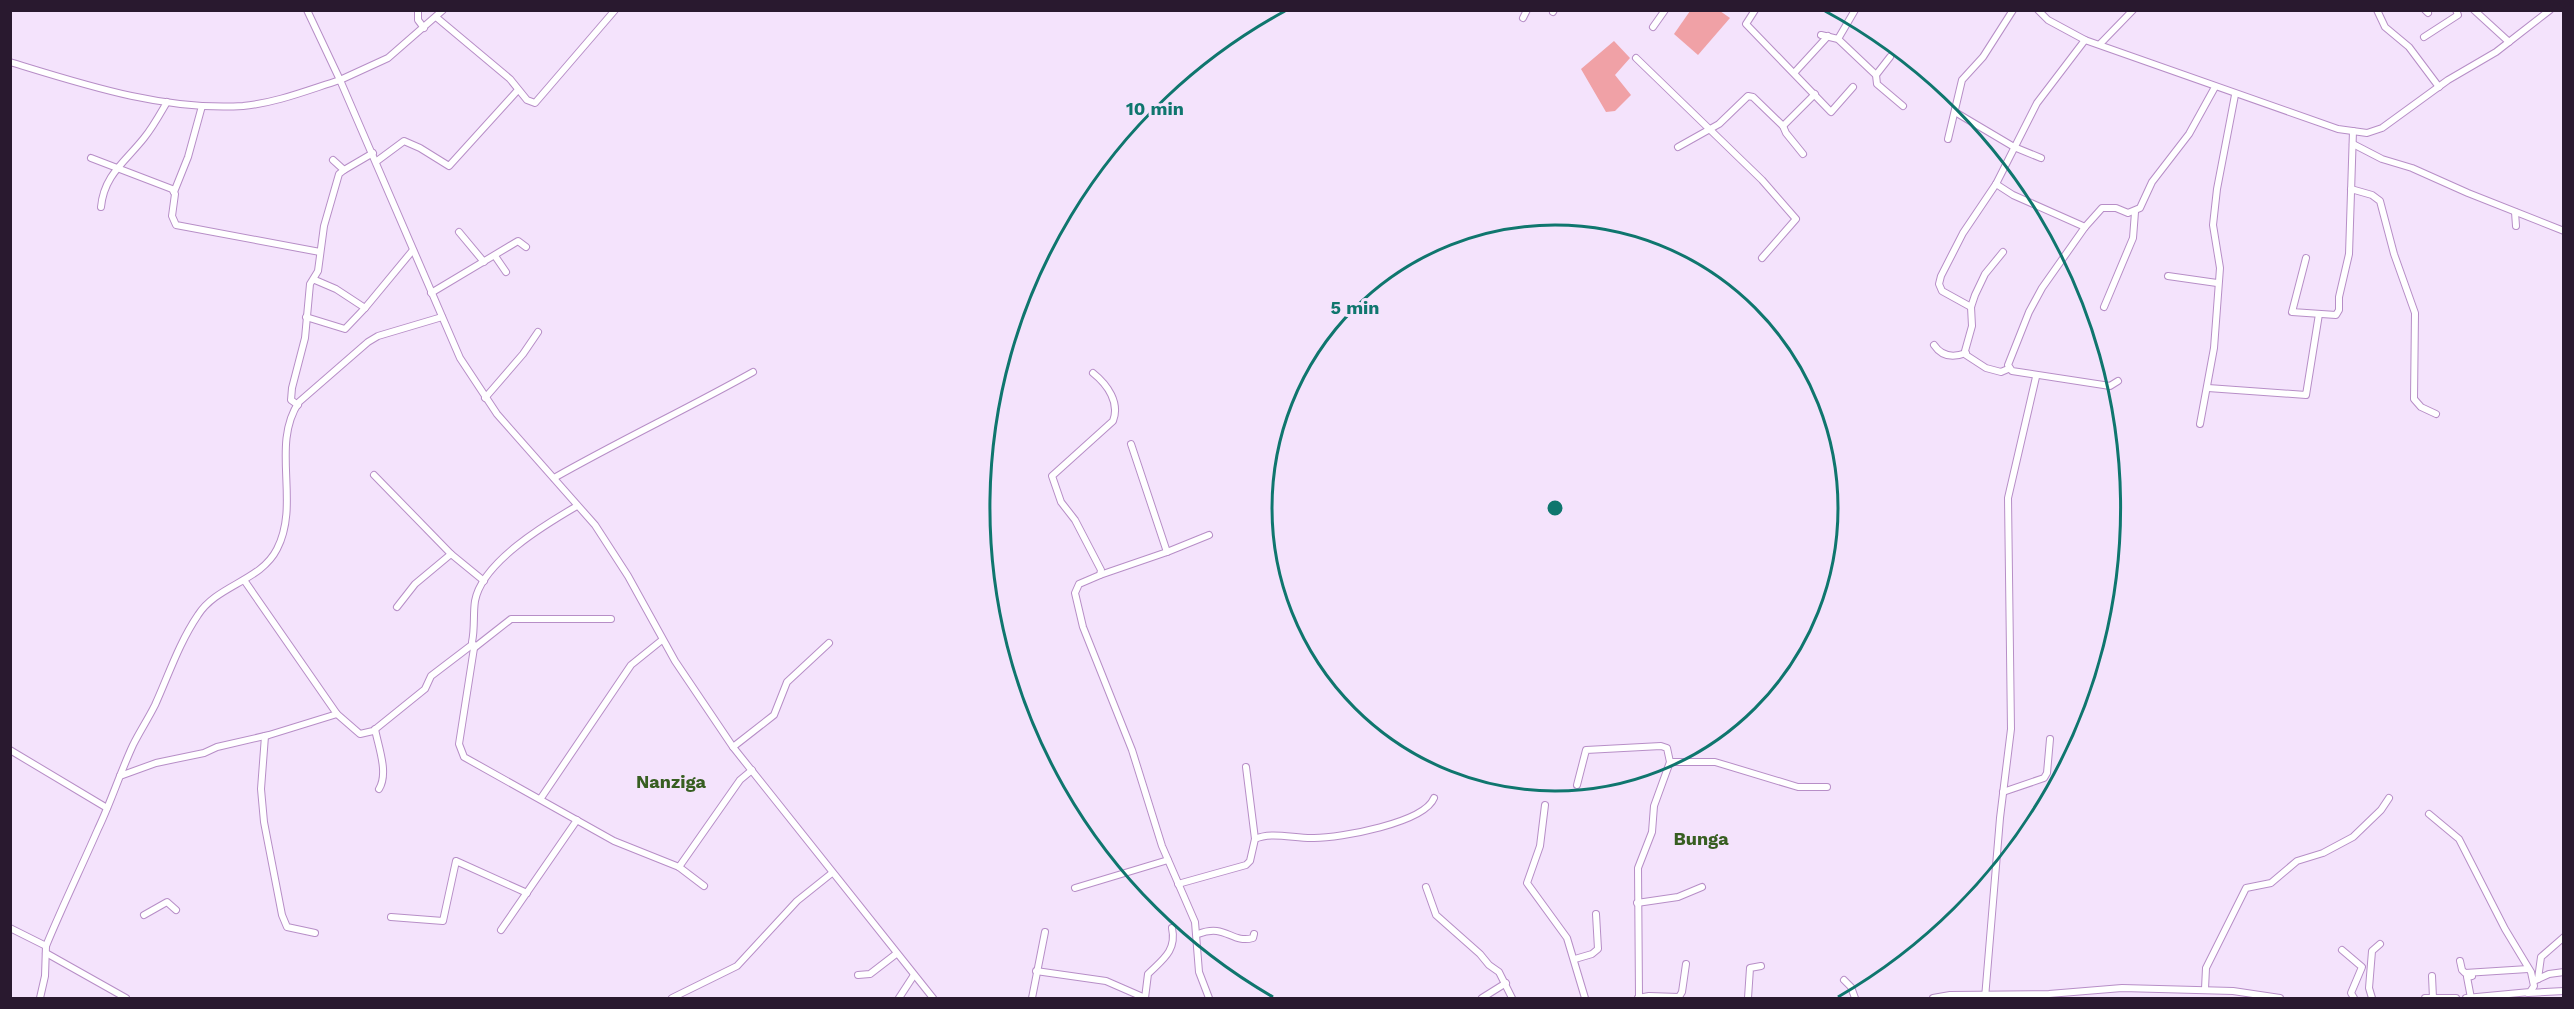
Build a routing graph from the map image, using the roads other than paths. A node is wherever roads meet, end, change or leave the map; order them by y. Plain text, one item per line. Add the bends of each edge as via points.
1 (307, 10) edge
2 (418, 10) edge
3 (443, 10) edge
4 (615, 10) edge
5 (1527, 10) edge
6 (1665, 10) edge
7 (1755, 10) edge
8 (1855, 10) edge
9 (2013, 10) edge
10 (2038, 10) edge
11 (2133, 10) edge
12 (2377, 10) edge
13 (2456, 10) edge
14 (2475, 10) edge
15 (2548, 11) edge
16 (436, 17) junction
17 (1523, 18) dead end
18 (1653, 27) dead end
19 (424, 28) junction
20 (2424, 37) dead end
21 (1838, 39) junction
22 (2085, 40) junction
23 (2509, 42) junction
24 (2100, 44) junction
25 (1890, 57) dead end
26 (1636, 58) dead end
27 (10, 62) edge
28 (1795, 72) junction
29 (1876, 75) junction
30 (340, 80) junction
31 (1853, 87) dead end
32 (2215, 87) junction
33 (2439, 87) junction
34 (517, 90) junction
35 (1815, 94) junction
36 (2235, 94) junction
37 (167, 102) junction
38 (202, 106) junction
39 (1903, 106) dead end
40 (1955, 112) junction
41 (1783, 126) junction
42 (1708, 131) junction
43 (2353, 132) junction
44 (1948, 139) dead end
45 (2353, 144) junction
46 (1678, 147) dead end
47 (2014, 147) junction
48 (373, 153) junction
49 (1803, 154) dead end
50 (2041, 158) dead end
51 (92, 159) dead end
52 (333, 160) dead end
53 (377, 160) junction
54 (117, 170) junction
55 (344, 170) junction
56 (1996, 184) junction
57 (2352, 189) junction
58 (174, 192) junction
59 (100, 207) dead end
60 (2134, 212) junction
61 (2515, 212) junction
62 (2516, 226) dead end
63 (2085, 227) junction
64 (2564, 231) edge
65 (459, 232) dead end
66 (526, 248) dead end
67 (413, 250) junction
68 (320, 252) junction
69 (2003, 252) dead end
70 (495, 256) junction
71 (1762, 258) dead end
72 (2306, 258) dead end
73 (484, 262) junction
74 (506, 272) dead end
75 (2168, 276) dead end
76 (315, 280) junction
77 (2217, 283) junction
78 (431, 293) junction
79 (1971, 307) junction
80 (2104, 307) dead end
81 (365, 308) junction
82 (2319, 314) junction
83 (306, 317) junction
84 (442, 317) junction
85 (538, 332) dead end
86 (1934, 345) dead end
87 (1966, 353) junction
88 (2008, 369) junction
89 (753, 372) dead end
90 (1093, 373) dead end
91 (2036, 377) junction
92 (2118, 381) dead end
93 (2208, 388) junction
94 (485, 398) junction
95 (298, 405) junction
96 (2436, 414) dead end
97 (2200, 424) dead end
98 (1131, 444) dead end
99 (374, 475) dead end
100 (554, 478) junction
101 (577, 506) junction
102 (1209, 535) dead end
103 (1167, 552) junction
104 (451, 554) junction
105 (1100, 575) junction
106 (244, 580) junction
107 (484, 581) junction
108 (397, 607) dead end
109 (611, 619) dead end
110 (662, 640) junction
111 (829, 643) dead end
112 (473, 646) junction
113 (337, 714) junction
114 (375, 729) junction
115 (265, 736) junction
116 (2050, 740) dead end
117 (733, 747) junction
118 (10, 750) edge
119 (1670, 762) junction
120 (1246, 766) dead end
121 (752, 770) junction
122 (120, 776) junction
123 (1577, 785) dead end
124 (1827, 787) dead end
125 (379, 789) dead end
126 (2003, 792) junction
127 (541, 798) junction
128 (1434, 798) dead end
129 (2389, 798) dead end
130 (1545, 805) dead end
131 (107, 808) junction
132 (2428, 814) dead end
133 (577, 820) junction
134 (1255, 839) junction
135 (1168, 860) junction
136 (679, 867) junction
137 (832, 873) junction
138 (1178, 884) junction
139 (704, 886) dead end
140 (1702, 886) dead end
141 (1426, 887) dead end
142 (1075, 888) dead end
143 (527, 893) junction
144 (1637, 903) junction
145 (176, 910) dead end
146 (1596, 914) dead end
147 (144, 915) dead end
148 (391, 917) dead end
149 (10, 928) edge
150 (1172, 928) dead end
151 (501, 930) dead end
152 (1045, 932) dead end
153 (315, 933) dead end
154 (1197, 934) junction
155 (1254, 934) dead end
156 (2564, 937) edge
157 (2380, 945) dead end
158 (46, 950) junction
159 (2342, 950) dead end
160 (896, 954) junction
161 (1575, 958) junction
162 (2460, 961) dead end
163 (1686, 964) dead end
164 (1761, 966) dead end
165 (2528, 969) junction
166 (1036, 971) junction
167 (2564, 972) edge
168 (2470, 973) junction
169 (858, 975) dead end
170 (914, 975) junction
171 (2432, 976) dead end
172 (1844, 980) dead end
173 (2535, 980) junction
174 (1506, 984) junction
175 (2205, 989) junction
176 (2564, 991) edge
177 (2526, 993) junction
178 (1985, 996) edge
179 (2050, 996) edge
180 (1638, 997) edge
181 (1145, 998) edge
182 (2433, 998) edge
183 (2471, 998) edge
184 (2562, 998) edge
185 (40, 999) edge
186 (126, 999) edge
187 (672, 999) edge
188 (899, 999) edge
189 (933, 999) edge
190 (1032, 999) edge
191 (1209, 999) edge
192 (1482, 999) edge
193 (1512, 999) edge
194 (1585, 999) edge
195 (1748, 999) edge
196 (1855, 999) edge
197 (1933, 999) edge
198 (2280, 999) edge
199 (2354, 999) edge
200 (2373, 999) edge
201 (2425, 999) edge
202 (2456, 999) edge
203 (2466, 999) edge

1 - 30 street
2 - 19 street via 418,20
3 - 16 street
4 - 34 street via 535,103
5 - 17 street
6 - 18 street
7 - 28 street via 1746,24 1751,32
8 - 21 street
9 - 40 street via 1983,57 1962,80
10 - 22 street via 2048,20
11 - 24 street
12 - 33 street via 2385,27 2409,47
13 - 20 street via 2458,15
14 - 23 street
15 - 23 street
16 - 19 street
16 - 34 street via 510,79
19 - 30 street via 388,58
21 - 28 street via 1824,35
21 - 29 street
22 - 24 street
22 - 47 street via 2037,104
23 - 33 street
24 - 32 street
25 - 29 street
26 - 42 street
27 - 37 street via 87,85
28 - 35 street
29 - 39 street via 1877,84
30 - 38 street via 272,102
30 - 48 street
31 - 35 street via 1831,112
32 - 36 street
32 - 60 street via 2189,134 2157,174 2140,208
33 - 43 street via 2382,128
34 - 53 street via 449,166 409,141
35 - 41 street
36 - 43 street
36 - 77 street via 2213,225 2220,268
37 - 38 street
37 - 54 street via 145,137
38 - 58 street
40 - 44 street
40 - 47 street
41 - 42 street via 1748,96
41 - 49 street
42 - 46 street
42 - 71 street via 1762,180 1796,219
43 - 45 street
45 - 57 street
45 - 61 street
47 - 50 street
47 - 56 street
48 - 53 street
48 - 55 street
51 - 54 street
52 - 55 street
53 - 67 street
54 - 58 street
54 - 59 street via 103,190
55 - 68 street via 339,174
56 - 63 street
56 - 79 street via 1963,233 1939,284 1942,291
57 - 82 street via 2349,254 2339,310 2336,315
57 - 96 street via 2372,195 2382,206 2415,313 2414,399
58 - 68 street via 172,216 176,225
60 - 63 street via 2102,208
60 - 80 street via 2133,238
61 - 62 street
61 - 64 street
63 - 88 street via 2029,312
65 - 73 street
66 - 70 street via 518,241
67 - 78 street
67 - 81 street
68 - 76 street
69 - 79 street via 1985,274
70 - 73 street
70 - 74 street
72 - 82 street via 2292,312
73 - 78 street
75 - 77 street
76 - 81 street
76 - 83 street via 310,284
77 - 93 street
78 - 84 street
79 - 87 street via 1972,326
81 - 83 street via 345,329
82 - 93 street via 2306,395
83 - 95 street via 305,339 292,388 291,400
84 - 94 street via 460,358
84 - 95 street via 378,336
85 - 94 street
86 - 87 street via 1953,357
87 - 88 street via 1986,368 2001,372
88 - 91 street
89 - 100 street
90 - 105 street via 1114,400 1113,421 1052,476 1061,502 1075,520
91 - 92 street via 2110,386
91 - 126 street via 2008,498 2011,718
93 - 97 street
94 - 100 street
95 - 106 street via 288,428 284,530 269,562
98 - 103 street
99 - 104 street
100 - 101 street
101 - 107 street via 509,552
101 - 110 street via 595,525 625,571
102 - 103 street
103 - 105 street
104 - 107 street
104 - 108 street via 415,584
105 - 135 street via 1079,584 1075,593 1083,627 1132,750
106 - 113 street
106 - 122 street via 200,612 173,659
107 - 112 street via 475,601
109 - 112 street via 511,619
110 - 117 street
110 - 127 street via 631,665
111 - 117 street via 787,682 774,715
112 - 114 street via 431,676 425,688
112 - 127 street via 459,744 464,757 534,798
113 - 114 street via 360,734
113 - 115 street
114 - 125 street via 382,760
115 - 122 street
115 - 153 street via 261,789 264,822 282,915 287,927
116 - 126 street via 2044,778
117 - 121 street
118 - 131 street
119 - 123 street via 1665,746 1586,750
119 - 124 street via 1715,762 1798,787
119 - 144 street via 1654,806 1649,843 1638,868
120 - 134 street
121 - 136 street via 740,780
121 - 137 street
122 - 131 street
126 - 178 street
127 - 133 street via 545,804
128 - 134 street via 1416,815 1338,836
129 - 175 street via 2353,837 2297,861 2271,883 2246,888 2206,968
130 - 161 street via 1540,846 1527,883 1563,929
131 - 158 street
132 - 165 street via 2459,839
133 - 136 street via 632,850
133 - 143 street
134 - 138 street via 1246,865
135 - 138 street
135 - 142 street
136 - 139 street
137 - 160 street
137 - 187 street via 797,901 737,966
138 - 154 street
140 - 144 street via 1677,897
141 - 174 street via 1436,915 1499,972
143 - 148 street via 456,861 443,921
143 - 151 street
144 - 180 street
145 - 147 street via 167,902
146 - 161 street via 1598,949
149 - 158 street
150 - 181 street via 1172,948 1148,974
152 - 166 street
154 - 155 street via 1220,930 1243,940 1253,938
154 - 191 street via 1199,972
156 - 173 street via 2541,957
157 - 200 street via 2372,951 2369,988
158 - 185 street
158 - 186 street
159 - 199 street via 2362,967 2351,993
160 - 169 street via 870,974
160 - 170 street
161 - 194 street
162 - 168 street via 2462,970
163 - 180 street via 1679,997
164 - 195 street via 1750,968
165 - 168 street
165 - 173 street
166 - 181 street via 1106,981
166 - 190 street
167 - 173 street
168 - 183 street via 2472,976 2466,978
170 - 188 street
170 - 189 street
171 - 182 street
172 - 196 street
173 - 177 street via 2533,990
174 - 192 street
174 - 193 street
175 - 179 street via 2122,988
175 - 198 street
176 - 177 street
176 - 184 street
177 - 183 street
178 - 179 street
178 - 197 street
182 - 201 street
182 - 202 street
183 - 203 street

